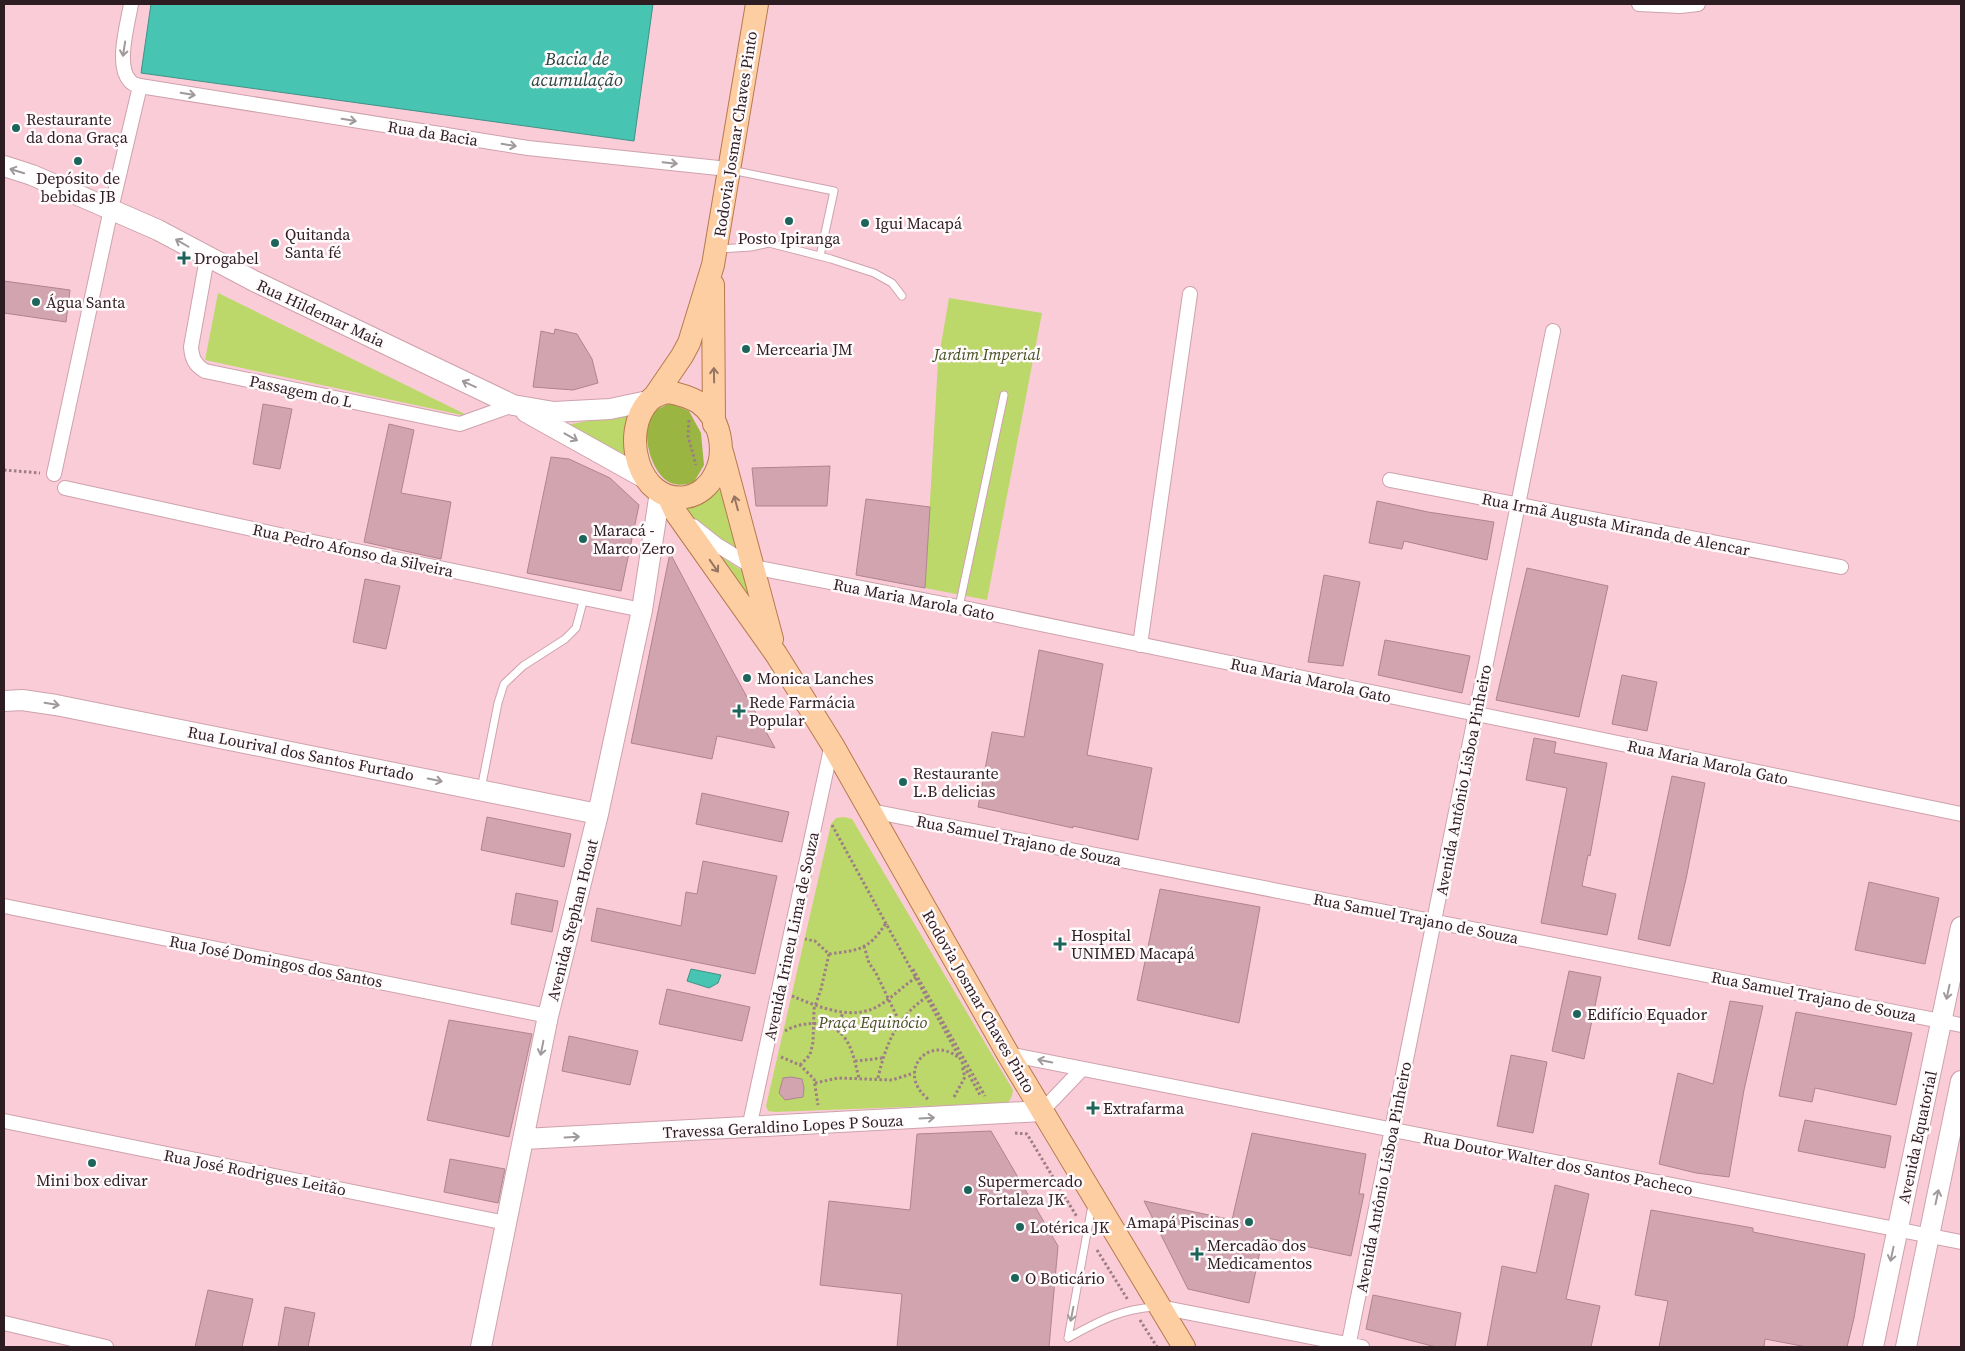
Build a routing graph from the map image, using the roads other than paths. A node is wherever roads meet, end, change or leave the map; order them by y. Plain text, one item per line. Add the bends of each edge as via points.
1 (131, 4) edge
2 (757, 4) edge
3 (1639, 4) edge
4 (1698, 4) edge
5 (140, 86) junction
6 (4, 166) edge
7 (728, 169) junction
8 (111, 209) junction
9 (820, 256) junction
10 (714, 257) junction
11 (207, 258) junction
12 (1190, 294) dead end
13 (902, 296) dead end
14 (1553, 331) dead end
15 (1004, 395) dead end
16 (651, 399) junction
17 (513, 405) junction
18 (714, 424) junction
19 (722, 451) junction
20 (54, 474) road end
21 (1390, 480) dead end
22 (65, 488) dead end
23 (663, 495) junction
24 (1518, 505) junction
25 (753, 567) junction
26 (1841, 567) dead end
27 (584, 598) junction
28 (959, 607) junction
29 (642, 610) junction
30 (1140, 644) junction
31 (776, 654) junction
32 (4, 701) edge
33 (1476, 714) junction
34 (832, 744) junction
35 (481, 790) junction
36 (871, 810) junction
37 (598, 814) junction
38 (1961, 814) edge
39 (4, 906) edge
40 (1434, 921) junction
41 (1961, 927) edge
42 (548, 1016) junction
43 (1942, 1021) junction
44 (1961, 1025) edge
45 (1008, 1054) junction
46 (1082, 1069) junction
47 (1961, 1081) edge
48 (1042, 1112) junction
49 (4, 1121) edge
50 (749, 1128) junction
51 (1392, 1130) junction
52 (524, 1139) junction
53 (1094, 1197) junction
54 (506, 1223) junction
55 (1898, 1229) junction
56 (1929, 1235) junction
57 (1961, 1242) edge
58 (1160, 1307) junction
59 (4, 1323) edge
60 (1353, 1346) edge
61 (106, 1347) edge
62 (481, 1347) edge
63 (1184, 1347) edge
64 (1873, 1347) edge
65 (1906, 1347) edge

1 -> 5 street via 122,60 128,78
2 - 7 main road, Rodovia Josmar Chaves Pinto
3 - 4 street
5 -> 7 street, Rua da Bacia via 528,148
5 - 8 street
8 -> 6 main road, Rua Hildemar Maia
7 - 9 lane via 834,191
7 - 10 main road, Rodovia Josmar Chaves Pinto
11 -> 8 main road, Rua Hildemar Maia via 158,230
8 - 20 street
9 - 10 lane via 770,243
9 - 13 lane via 874,273 892,283
10 - 16 main road, Rodovia Josmar Chaves Pinto via 689,343
18 -> 10 main road, Rodovia Josmar Chaves Pinto
17 -> 11 main road, Rua Hildemar Maia
11 - 17 street, Passagem do L via 191,347 194,362 205,371 460,424
12 - 30 street
14 - 24 street, Avenida Antônio Lisboa Pinheiro
15 - 28 lane
16 - 17 main road, Rua Hildemar Maia via 610,408 554,412
16 - 18 main road via 669,392 690,398 708,412
16 - 23 main road, Rodovia Josmar Chaves Pinto via 638,419 634,438 636,455 640,470
17 -> 23 main road
18 - 19 main road, Rodovia Josmar Chaves Pinto
19 - 23 main road via 709,484 692,496 673,498
25 -> 19 main road, Rodovia Josmar Chaves Pinto
21 - 24 street, Rua Irmã Augusta Miranda de Alencar
22 - 27 street, Rua Pedro Afonso da Silveira
23 - 25 street, Rua Maria Marola Gato via 717,544
23 - 29 main road, Avenida Stephan Houat
23 -> 31 main road, Rodovia Josmar Chaves Pinto
24 - 26 street, Rua Irmã Augusta Miranda de Alencar
24 - 33 street, Avenida Antônio Lisboa Pinheiro
25 - 28 street, Rua Maria Marola Gato
25 - 31 main road, Rodovia Josmar Chaves Pinto
27 - 29 street, Rua Pedro Afonso da Silveira
27 - 35 lane via 576,628 565,639 522,666 504,684
28 - 30 street, Rua Maria Marola Gato
29 - 37 main road, Avenida Stephan Houat
30 - 33 street, Rua Maria Marola Gato
31 - 34 main road, Rodovia Josmar Chaves Pinto
32 -> 35 main road, Rua Lourival dos Santos Furtado via 56,705
33 - 38 street, Rua Maria Marola Gato
33 - 40 street, Avenida Antônio Lisboa Pinheiro
34 - 36 main road, Rodovia Josmar Chaves Pinto
34 - 50 street, Avenida Irineu Lima de Souza
35 - 37 main road, Rua Lourival dos Santos Furtado
36 - 40 street, Rua Samuel Trajano de Souza
36 - 45 main road, Rodovia Josmar Chaves Pinto
37 - 42 main road, Avenida Stephan Houat
39 - 42 street, Rua José Domingos dos Santos
40 - 43 street, Rua Samuel Trajano de Souza
40 - 51 street, Avenida Antônio Lisboa Pinheiro
41 -> 43 main road, Avenida Equatorial
42 -> 52 main road, Avenida Stephan Houat
43 - 44 street, Rua Samuel Trajano de Souza
43 - 55 main road, Avenida Equatorial
46 -> 45 street, Rua Doutor Walter dos Santos Pacheco
45 - 48 main road, Rodovia Josmar Chaves Pinto
46 - 48 street
46 - 51 street, Rua Doutor Walter dos Santos Pacheco
56 -> 47 main road, Avenida Equatorial
50 -> 48 main road, Travessa Geraldino Lopes P Souza via 986,1106
48 - 53 main road, Rodovia Josmar Chaves Pinto
49 - 54 street, Rua José Rodrigues Leitão
52 -> 50 main road, Travessa Geraldino Lopes P Souza
51 - 55 street, Rua Doutor Walter dos Santos Pacheco
51 - 60 street, Avenida Antônio Lisboa Pinheiro
52 - 54 main road, Avenida Stephan Houat
53 - 58 main road, Rodovia Josmar Chaves Pinto
53 -> 58 lane via 1068,1338 1108,1316
54 - 62 main road, Avenida Stephan Houat
55 - 56 street, Rua Doutor Walter dos Santos Pacheco
55 -> 64 main road, Avenida Equatorial
56 - 57 street, Rua Doutor Walter dos Santos Pacheco
56 - 65 main road, Avenida Equatorial
58 - 60 street
58 - 63 main road, Rodovia Josmar Chaves Pinto
59 - 61 street

